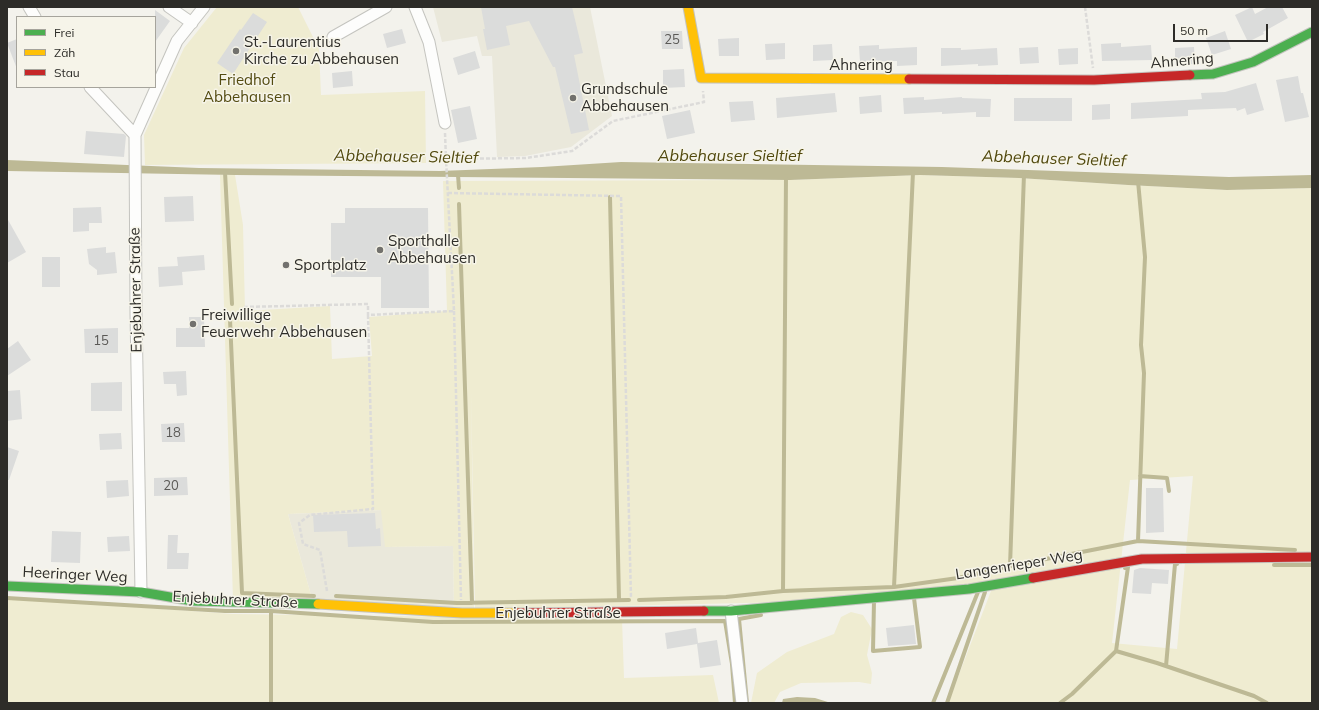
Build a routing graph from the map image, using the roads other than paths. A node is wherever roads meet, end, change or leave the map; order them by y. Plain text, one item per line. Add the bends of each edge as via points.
1 (30, 7) edge
2 (169, 7) edge
3 (204, 7) edge
4 (386, 7) edge
5 (415, 7) edge
6 (688, 7) edge
7 (34, 16) edge
8 (192, 23) junction
9 (1312, 32) edge
10 (333, 37) dead end
11 (91, 88) edge
12 (445, 123) road end
13 (135, 136) junction
14 (1312, 556) edge
15 (7, 586) edge
16 (141, 592) junction
17 (731, 611) junction
18 (742, 703) edge

1 - 7 street
2 - 8 street
3 - 8 street
4 - 10 street
5 - 12 street via 429,42
6 - 9 street, Ahnering via 701,78 1094,80 1213,74 1253,62
8 - 13 street via 177,41
11 - 13 street
13 - 16 street, Enjebuhrer Straße
14 - 17 street, Langenrieper Weg via 1142,559 969,588
15 - 16 street, Heeringer Weg
16 - 17 street, Enjebuhrer Straße via 193,601 329,604 462,613
17 - 18 street

